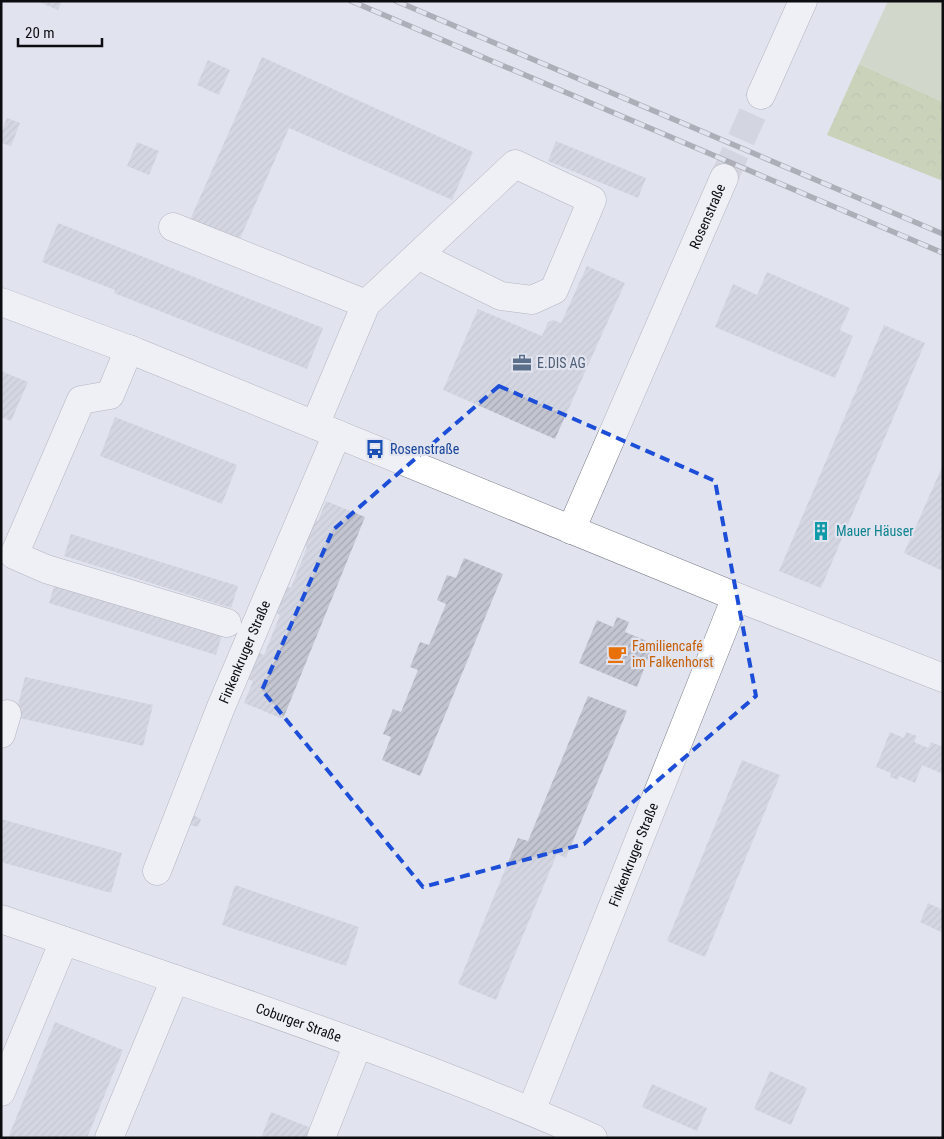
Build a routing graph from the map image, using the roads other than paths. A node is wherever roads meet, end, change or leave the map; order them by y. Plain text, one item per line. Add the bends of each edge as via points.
1 (803, 1) edge
2 (761, 95) tunnel mouth
3 (724, 178) tunnel mouth
4 (173, 227) dead end
5 (419, 256) junction
6 (1, 302) edge
7 (366, 304) junction
8 (129, 349) junction
9 (326, 430) junction
10 (571, 530) junction
11 (736, 597) junction
12 (227, 623) dead end
13 (943, 678) edge
14 (157, 871) dead end
15 (1, 919) edge
16 (64, 941) junction
17 (175, 979) junction
18 (358, 1044) junction
19 (1, 1092) edge
20 (531, 1111) junction
21 (109, 1138) edge
22 (321, 1138) edge
23 (593, 1138) edge

1 - 2 street
3 - 10 street, Rosenstraße
4 - 7 street
5 - 5 street via 515,164 592,200 554,290 532,300 501,296
5 - 7 street
6 - 8 street
7 - 9 street, Finkenkruger Straße
8 - 9 street
8 - 12 street via 110,395 81,400 14,555 46,569
9 - 10 street
9 - 14 street, Finkenkruger Straße
10 - 11 street
11 - 13 street
11 - 20 street, Finkenkruger Straße
15 - 16 street, Coburger Straße
16 - 17 street, Coburger Straße
16 - 19 street
17 - 18 street, Coburger Straße
17 - 21 street
18 - 20 street, Coburger Straße
18 - 22 street
20 - 23 street, Coburger Straße

